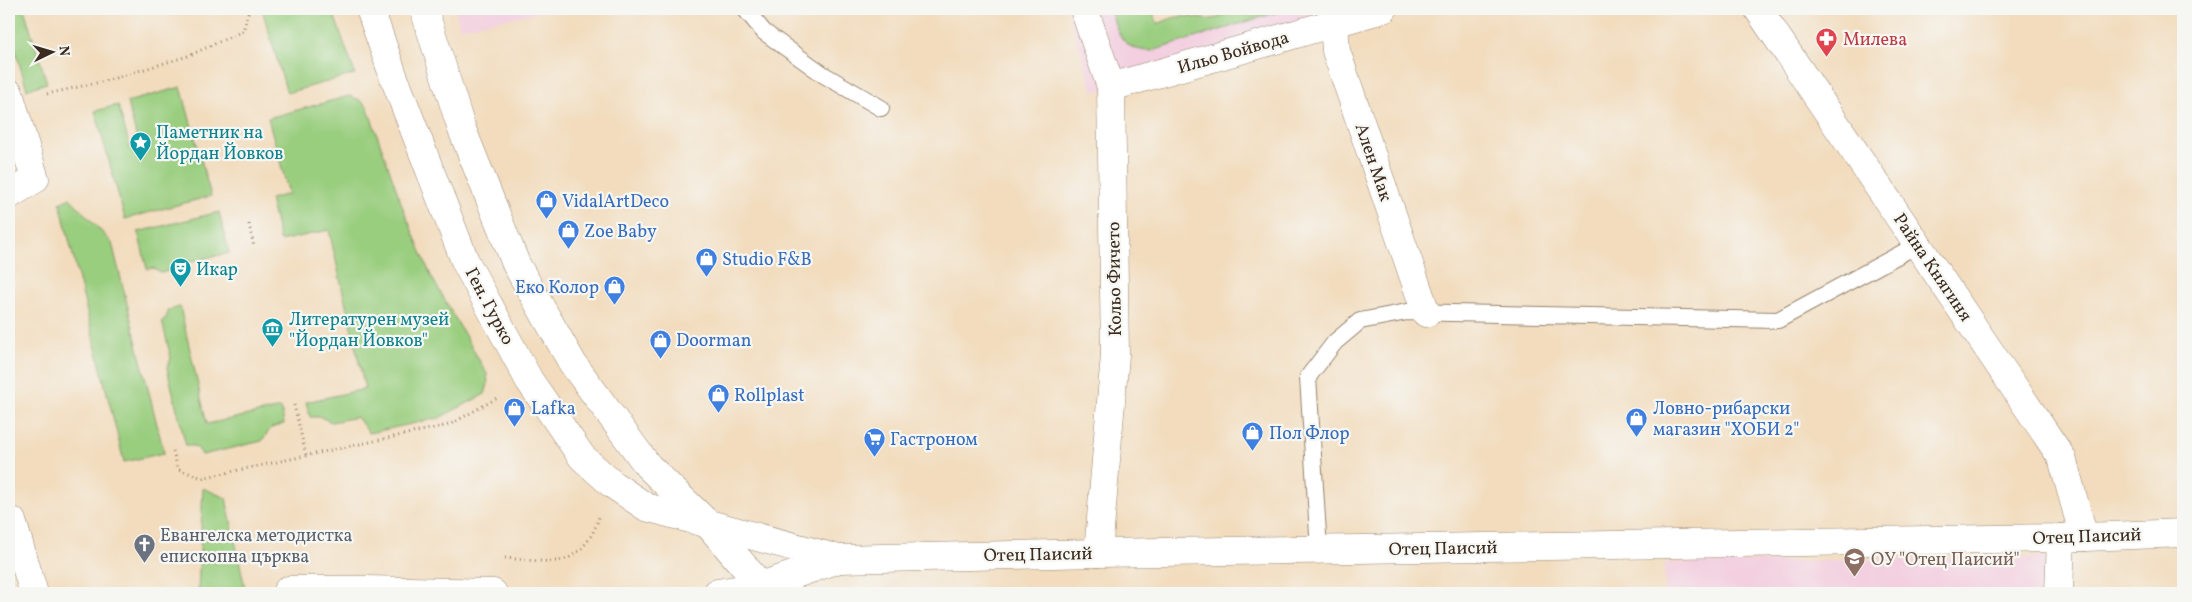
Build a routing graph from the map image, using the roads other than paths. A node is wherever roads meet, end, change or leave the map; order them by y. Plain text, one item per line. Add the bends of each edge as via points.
1 (370, 9) edge
2 (424, 9) edge
3 (745, 9) edge
4 (1084, 9) edge
5 (1383, 9) edge
6 (1758, 9) edge
7 (1333, 15) edge
8 (1111, 88) junction
9 (9, 93) edge
10 (881, 108) dead end
11 (9, 195) edge
12 (1917, 245) junction
13 (1426, 313) junction
14 (9, 522) edge
15 (707, 522) junction
16 (2183, 533) edge
17 (2072, 537) junction
18 (1319, 550) junction
19 (1098, 553) junction
20 (839, 559) junction
21 (764, 590) edge
22 (34, 593) edge
23 (286, 593) edge
24 (494, 593) edge
25 (717, 593) edge
26 (2060, 593) edge

1 - 15 street, Ген. Гурко via 465,261 529,380 582,457 605,478 646,507
2 - 15 street via 461,128 516,264 574,364 648,466
3 - 10 lane via 772,38 824,75
4 - 8 street, Кольо Фичето
5 - 7 street, Ильо Войвода
6 - 12 street, Райна Княгиня
7 - 8 street, Ильо Войвода
7 - 13 street, Ален Мак via 1336,51
8 - 19 street, Кольо Фичето via 1115,355
9 - 11 street via 35,179
12 - 13 lane via 1778,320
12 - 17 street, Райна Княгиня via 2062,458
13 - 18 lane via 1407,312 1360,321 1335,342 1308,377
14 - 22 street via 12,520
15 - 20 street, Отец Паисий
15 - 21 street
16 - 17 street, Отец Паисий
17 - 18 street, Отец Паисий
17 - 26 street, Райна Княгиня
18 - 19 street, Отец Паисий
19 - 20 street, Отец Паисий
20 - 21 street
21 - 25 street
23 - 24 street via 288,590

